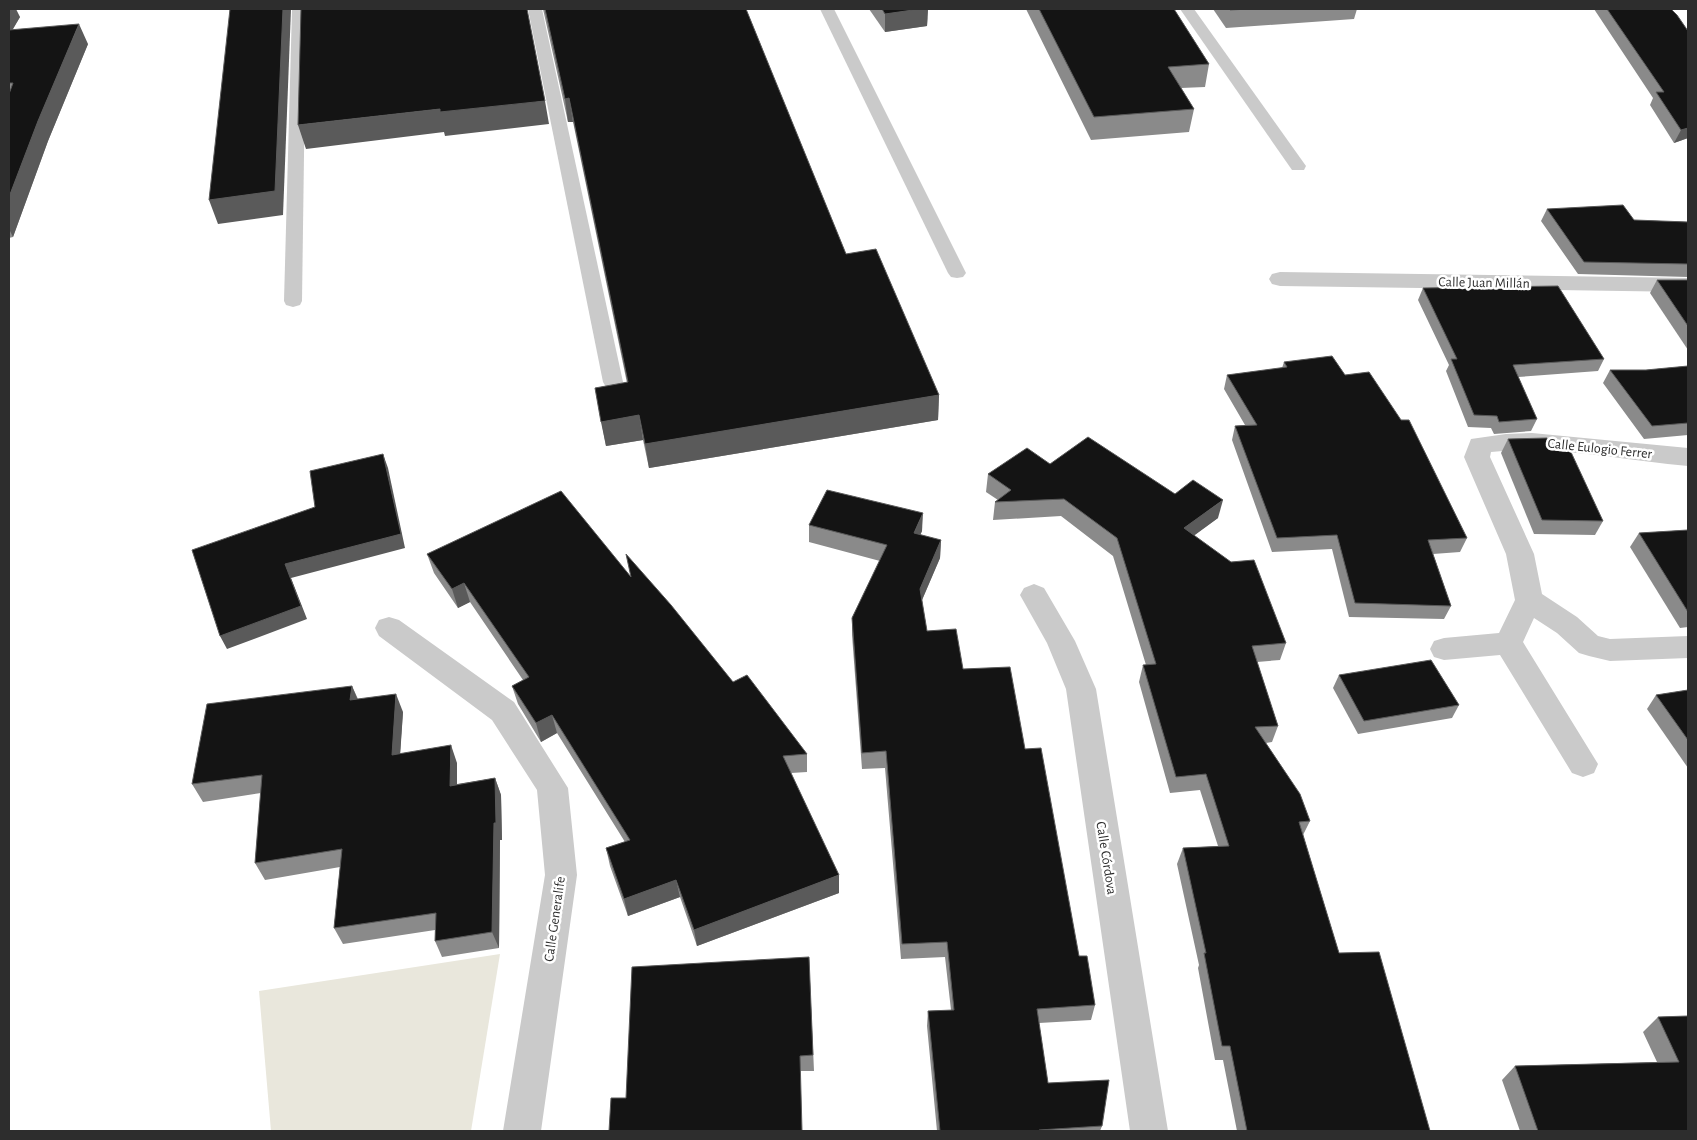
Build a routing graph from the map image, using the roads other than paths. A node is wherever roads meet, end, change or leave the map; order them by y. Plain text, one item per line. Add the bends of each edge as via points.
1 (299, 9) edge
2 (535, 9) edge
3 (827, 9) edge
4 (1187, 9) edge
5 (1298, 166) dead end
6 (957, 273) dead end
7 (1280, 279) dead end
8 (1688, 285) edge
9 (293, 301) dead end
10 (613, 382) dead end
11 (1688, 457) edge
12 (1034, 595) dead end
13 (1529, 600) junction
14 (390, 628) dead end
15 (1508, 643) junction
16 (1688, 647) edge
17 (1444, 649) dead end
18 (1583, 764) dead end
19 (522, 1131) edge
20 (1149, 1131) edge

1 - 9 lane
2 - 10 lane
3 - 6 lane
4 - 5 lane
7 - 8 street, Calle Juan Millán
11 - 13 street, Calle Eulogio Ferrer via 1591,445 1507,440 1480,445 1478,457 1520,554
12 - 20 street, Calle Córdova via 1061,641 1081,689
13 - 15 street
13 - 16 street via 1567,625 1589,645 1610,650
14 - 19 street, Calle Generalife via 503,711 552,788 561,874
15 - 17 street
15 - 18 street

